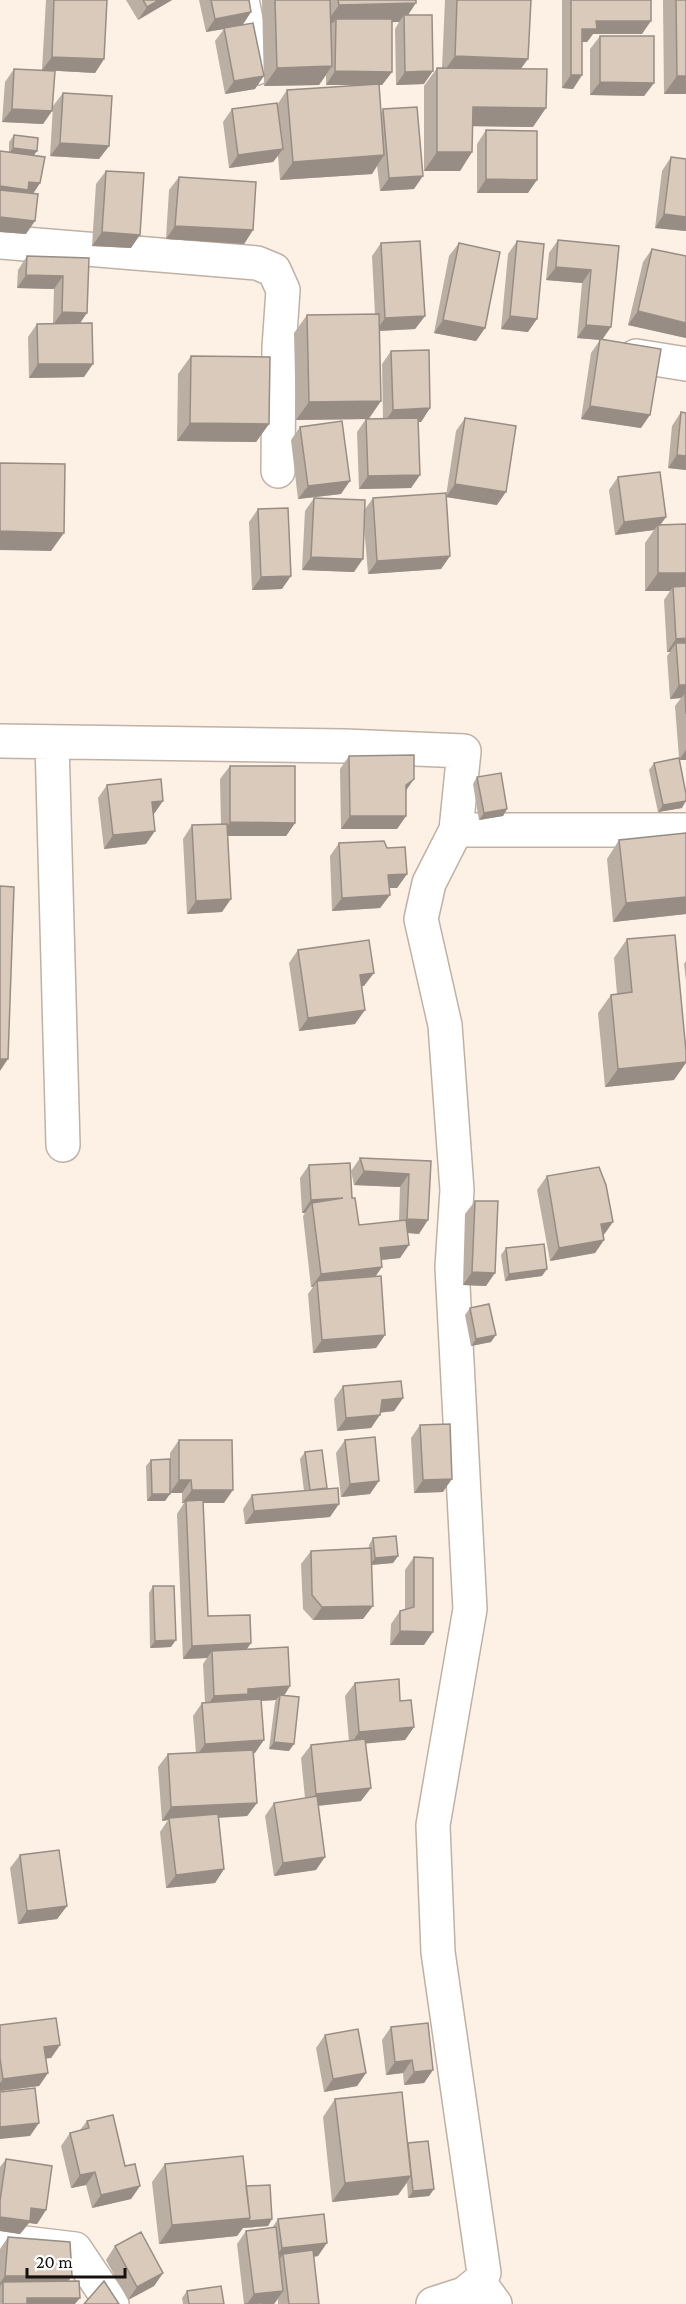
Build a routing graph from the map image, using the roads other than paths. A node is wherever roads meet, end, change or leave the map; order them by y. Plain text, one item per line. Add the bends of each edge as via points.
1 (242, 0) edge
2 (258, 76) edge
3 (0, 242) edge
4 (636, 356) edge
5 (686, 364) edge
6 (278, 471) dead end
7 (0, 741) edge
8 (52, 742) junction
9 (456, 830) junction
10 (686, 830) edge
11 (63, 1145) dead end
12 (0, 2240) edge
13 (487, 2293) edge
14 (112, 2304) edge
15 (433, 2304) edge

1 - 2 street
3 - 6 street via 257,263 274,270 284,290 279,348
4 - 5 street
7 - 8 street
8 - 9 street via 345,746 464,752
8 - 11 street
9 - 10 street
9 - 13 street via 429,883 421,920 445,1025 457,1190 452,1268 470,1609 433,1825 438,1952
12 - 14 street via 75,2249
13 - 15 street via 464,2294

